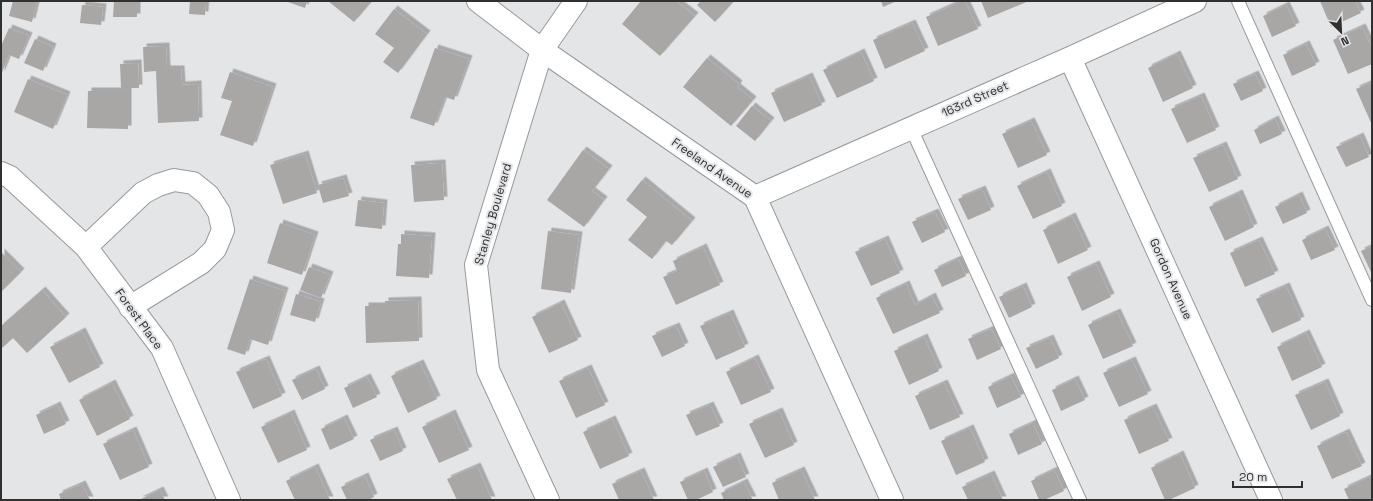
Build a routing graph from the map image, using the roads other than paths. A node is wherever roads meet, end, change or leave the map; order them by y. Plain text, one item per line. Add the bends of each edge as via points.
1 (478, 1) edge
2 (576, 1) edge
3 (1195, 1) edge
4 (1238, 1) edge
5 (542, 50) junction
6 (1070, 58) junction
7 (911, 128) junction
8 (1, 173) edge
9 (755, 197) junction
10 (86, 247) junction
11 (1372, 300) edge
12 (130, 307) junction
13 (229, 500) edge
14 (548, 500) edge
15 (892, 500) edge
16 (1080, 500) edge
17 (1271, 500) edge

1 - 5 street, Freeland Avenue
2 - 5 street, Stanley Boulevard
3 - 6 street, 163rd Street
4 - 11 lane
5 - 9 street, Freeland Avenue
5 - 14 street, Stanley Boulevard via 476,264 488,370
6 - 7 street, 163rd Street
6 - 17 street, Gordon Avenue
7 - 9 street, 163rd Street
7 - 16 lane
8 - 10 street, Forest Place via 10,177
9 - 15 street, Freeland Avenue
10 - 12 street, Forest Place
10 - 12 street via 144,193 158,185 174,180 193,183 208,195 219,212 223,230 215,249 201,263
12 - 13 street, Forest Place via 162,348

